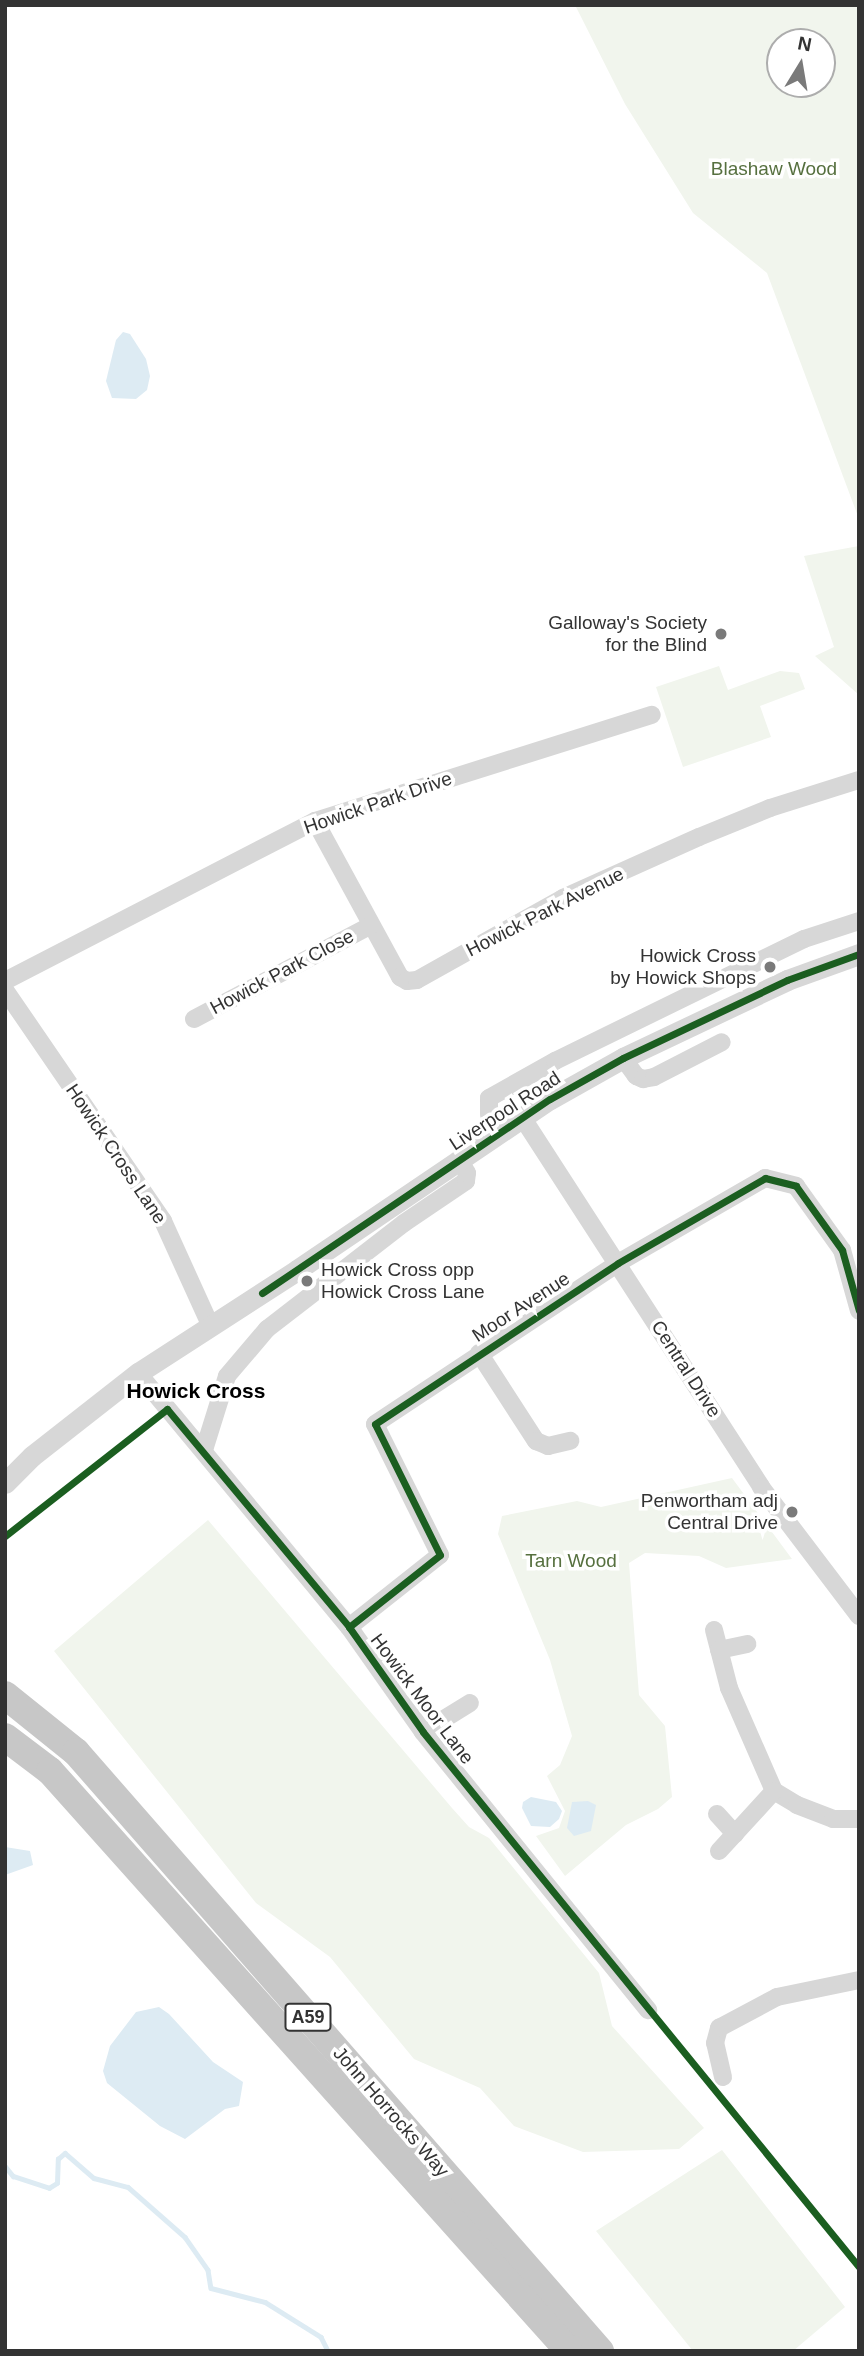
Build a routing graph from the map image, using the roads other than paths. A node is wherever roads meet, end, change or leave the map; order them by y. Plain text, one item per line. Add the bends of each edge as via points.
1 (652, 715) dead end
2 (859, 780) edge
3 (315, 821) junction
4 (859, 922) edge
5 (370, 926) junction
6 (859, 954) edge
7 (5, 981) edge
8 (5, 990) edge
9 (194, 1019) dead end
10 (722, 1042) dead end
11 (623, 1058) junction
12 (522, 1117) junction
13 (494, 1135) junction
14 (460, 1159) junction
15 (618, 1263) junction
16 (859, 1311) edge
17 (211, 1327) junction
18 (479, 1353) junction
19 (138, 1373) junction
20 (570, 1441) dead end
21 (204, 1450) junction
22 (5, 1483) edge
23 (855, 1606) edge
24 (349, 1627) junction
25 (714, 1630) dead end
26 (747, 1644) dead end
27 (719, 1650) junction
28 (5, 1695) edge
29 (470, 1703) dead end
30 (423, 1732) junction
31 (5, 1737) edge
32 (774, 1791) junction
33 (717, 1814) dead end
34 (859, 1819) edge
35 (735, 1834) junction
36 (719, 1851) dead end
37 (859, 1980) edge
38 (648, 2010) dead end
39 (723, 2077) dead end
40 (569, 2351) edge
41 (600, 2351) edge

1 - 3 street, Howick Park Drive
2 - 5 street, Howick Park Avenue via 747,818 563,898 417,980 400,977
3 - 5 street, Howick Park Avenue
3 - 7 street, Howick Park Drive
4 - 13 street via 804,939 489,1098
5 - 9 street, Howick Park Close
6 - 11 street, Liverpool Road via 787,980
8 - 17 street, Howick Cross Lane via 163,1221
10 - 11 street via 643,1079
11 - 12 street, Liverpool Road
12 - 13 street, Liverpool Road
12 - 15 street, Central Drive
13 - 14 street, Liverpool Road
14 - 17 street, Liverpool Road
14 - 21 street, Liverpool Road via 466,1181 267,1329 227,1376
15 - 16 street, Moor Avenue via 765,1178 796,1186 842,1250
15 - 18 street, Moor Avenue
15 - 23 street, Central Drive via 761,1487
17 - 19 street, Liverpool Road
18 - 20 street via 536,1441 548,1447
18 - 24 street, Moor Avenue via 375,1424 440,1555
19 - 21 street, Howick Moor Lane
19 - 22 street, Liverpool Road via 32,1456
21 - 24 street, Howick Moor Lane
24 - 30 street, Howick Moor Lane
25 - 27 street
26 - 27 street
27 - 32 street via 729,1688
28 - 41 highway, John Horrocks Way / A59 via 76,1752
29 - 30 street
30 - 38 street, Howick Moor Lane
31 - 40 highway, John Horrocks Way / A59 via 50,1771
32 - 34 street via 833,1819
32 - 35 street
33 - 35 street
35 - 36 street
37 - 39 street via 777,1997 719,2028 715,2043

